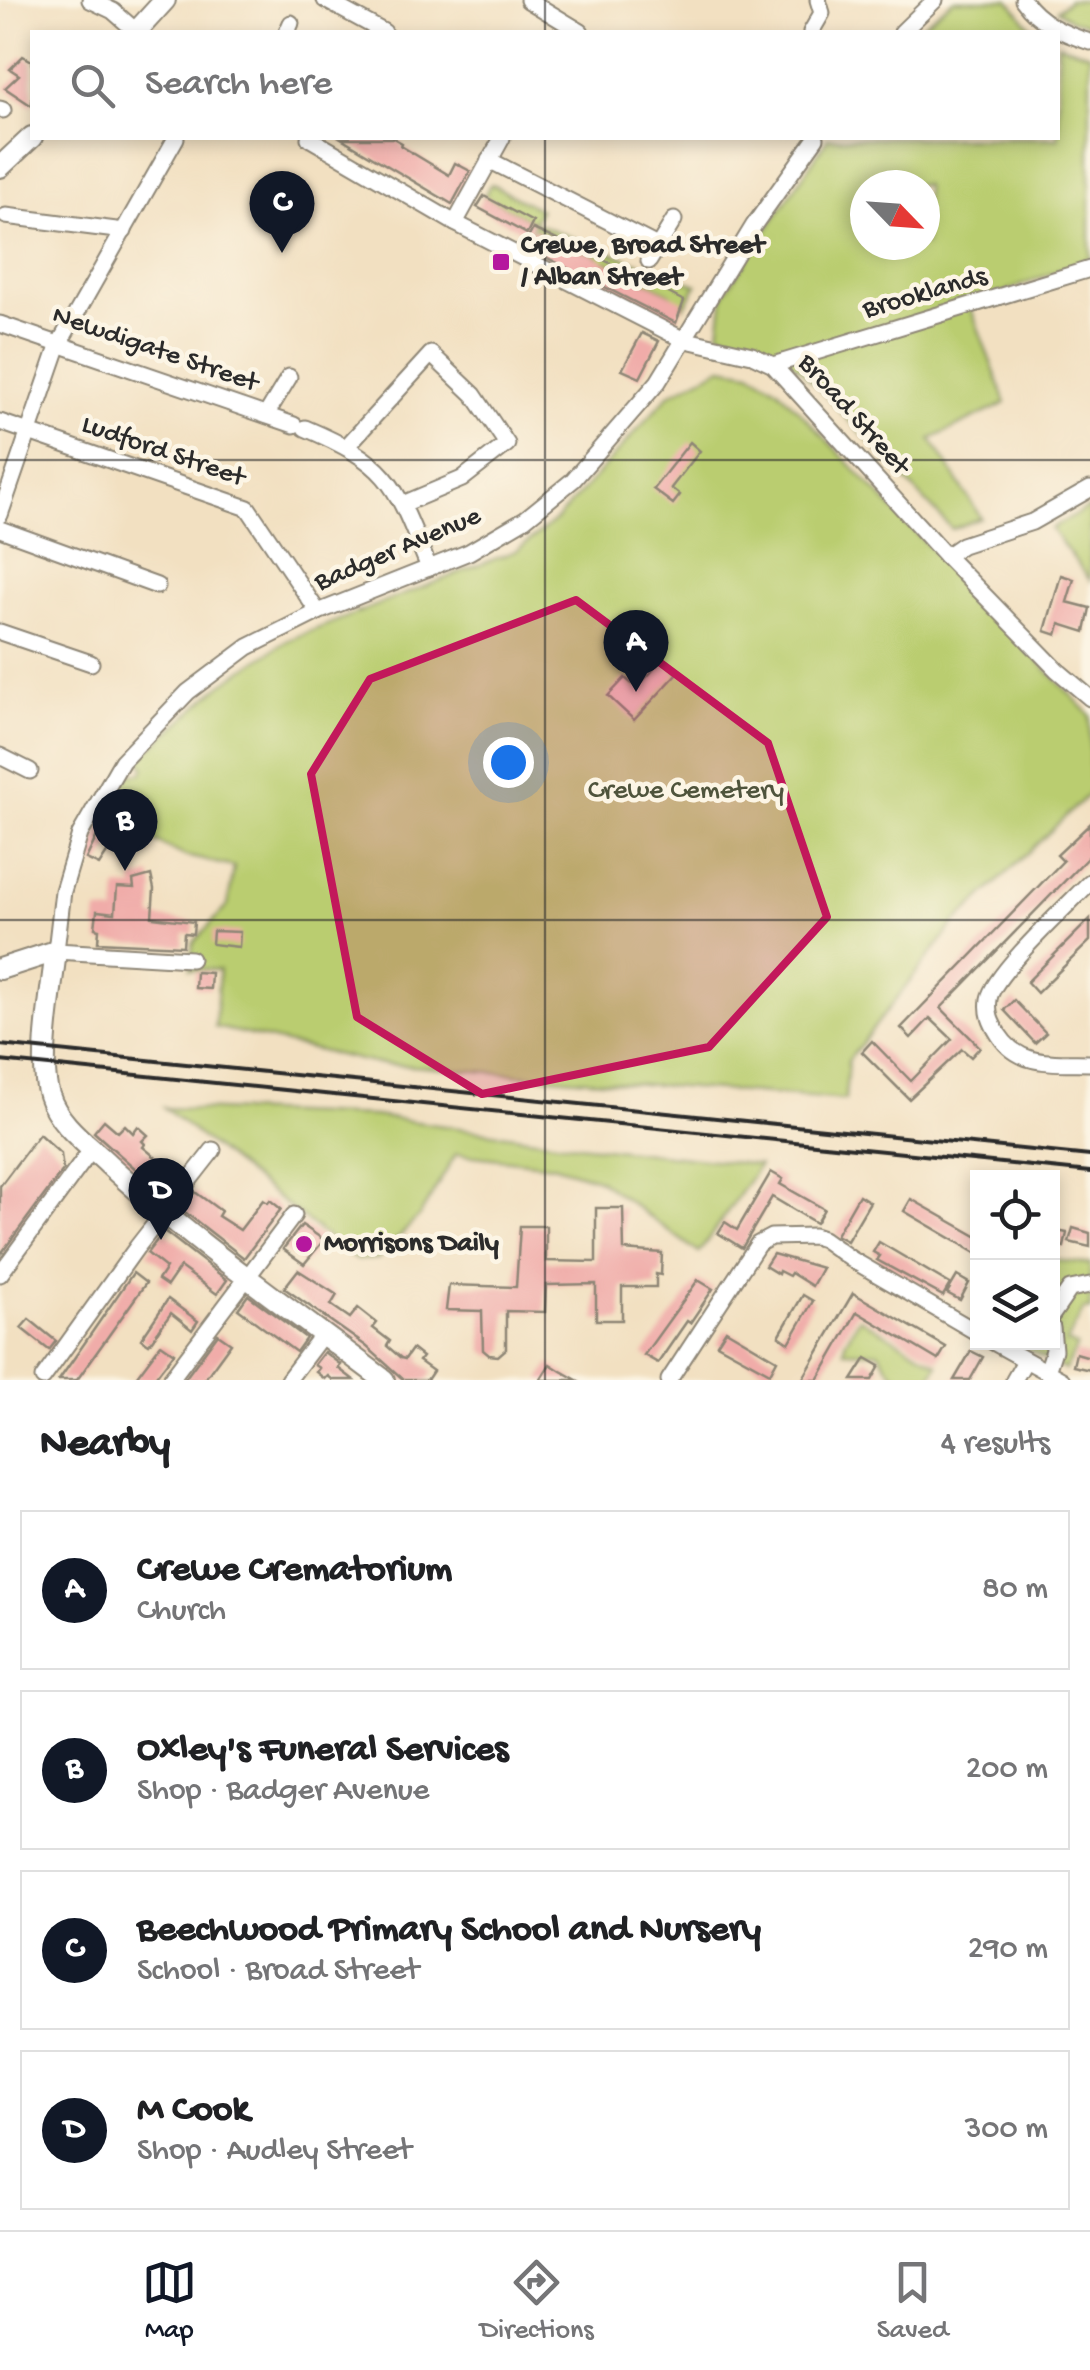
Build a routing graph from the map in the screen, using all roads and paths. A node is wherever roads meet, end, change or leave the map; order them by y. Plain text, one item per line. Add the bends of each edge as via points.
1 (90, 0) edge
2 (165, 0) edge
3 (325, 0) edge
4 (528, 0) edge
5 (818, 0) edge
6 (934, 0) edge
7 (1023, 0) edge
8 (134, 30) edge
9 (138, 30) edge
10 (380, 30) edge
11 (577, 30) edge
12 (812, 30) edge
13 (904, 30) edge
14 (1059, 30) edge
15 (1060, 30) edge
16 (1090, 42) edge
17 (30, 139) edge
18 (175, 140) edge
19 (312, 140) edge
20 (501, 140) edge
21 (815, 140) edge
22 (489, 160) junction
23 (0, 167) edge
24 (6, 216) dead end
25 (674, 220) dead end
26 (454, 223) junction
27 (124, 231) junction
28 (1090, 269) edge
29 (0, 324) edge
30 (682, 338) junction
31 (59, 344) junction
32 (773, 364) junction
33 (288, 377) dead end
34 (266, 415) junction
35 (0, 422) edge
36 (28, 432) junction
37 (347, 446) junction
38 (1090, 489) edge
39 (403, 504) junction
40 (0, 514) edge
41 (0, 529) edge
42 (946, 556) junction
43 (429, 568) junction
44 (157, 586) dead end
45 (318, 612) junction
46 (0, 632) edge
47 (91, 663) dead end
48 (1090, 698) edge
49 (0, 756) edge
50 (30, 771) dead end
51 (1090, 882) edge
52 (56, 952) junction
53 (191, 959) dead end
54 (0, 969) edge
55 (1090, 1062) edge
56 (92, 1149) junction
57 (213, 1150) dead end
58 (162, 1214) junction
59 (294, 1216) dead end
60 (0, 1274) edge
61 (248, 1277) junction
62 (1090, 1285) edge
63 (1060, 1300) edge
64 (970, 1329) edge
65 (323, 1334) junction
66 (1006, 1350) edge
67 (1054, 1350) edge
68 (1025, 1361) junction
69 (1047, 1372) junction
70 (42, 1378) edge
71 (170, 1380) edge
72 (288, 1380) edge
73 (384, 1380) edge
74 (669, 1380) edge
75 (1014, 1380) edge
76 (1062, 1380) edge

1 - 8 street
2 - 9 main road
3 - 10 street
4 - 11 street
5 - 12 street via 822,13
6 - 13 street
7 - 14 street
15 - 16 street
17 - 23 main road
18 - 27 street
19 - 26 street, Broad Street
20 - 22 street
21 - 30 street, Badger Avenue
22 - 25 street via 654,254
22 - 26 street
24 - 27 street
26 - 30 street, Broad Street
27 - 31 street
28 - 32 street, Brooklands
29 - 31 street, Newdigate Street
30 - 32 street, Broad Street
30 - 43 street, Badger Avenue via 658,382 573,480 525,519
31 - 34 street, Newdigate Street
31 - 36 street
32 - 42 street, Broad Street
33 - 34 street
34 - 37 street, Newdigate Street
35 - 36 street, Ludford Street
36 - 40 street
36 - 45 street, Ludford Street via 248,508
37 - 39 street, Newdigate Street via 388,477
37 - 39 street via 431,354 474,396 507,444 462,479
38 - 42 street via 1032,522
39 - 43 street, Newdigate Street
41 - 44 street
42 - 48 street, Broad Street
43 - 45 street, Badger Avenue
45 - 52 street, Badger Avenue via 248,647 188,692 122,760 80,834
46 - 47 street
49 - 50 street
51 - 55 street via 989,995 989,1020 1006,1047 1023,1058
52 - 53 street
52 - 54 main road
52 - 56 main road via 47,1092
56 - 58 main road
56 - 60 street
57 - 58 street
58 - 61 main road
58 - 70 street
59 - 61 street
61 - 65 main road
61 - 71 street
62 - 63 street via 1070,1289
64 - 74 street via 814,1236 770,1237 758,1244
65 - 72 street
65 - 73 main road
66 - 68 street
67 - 69 street
68 - 69 street
68 - 75 street
69 - 76 street

